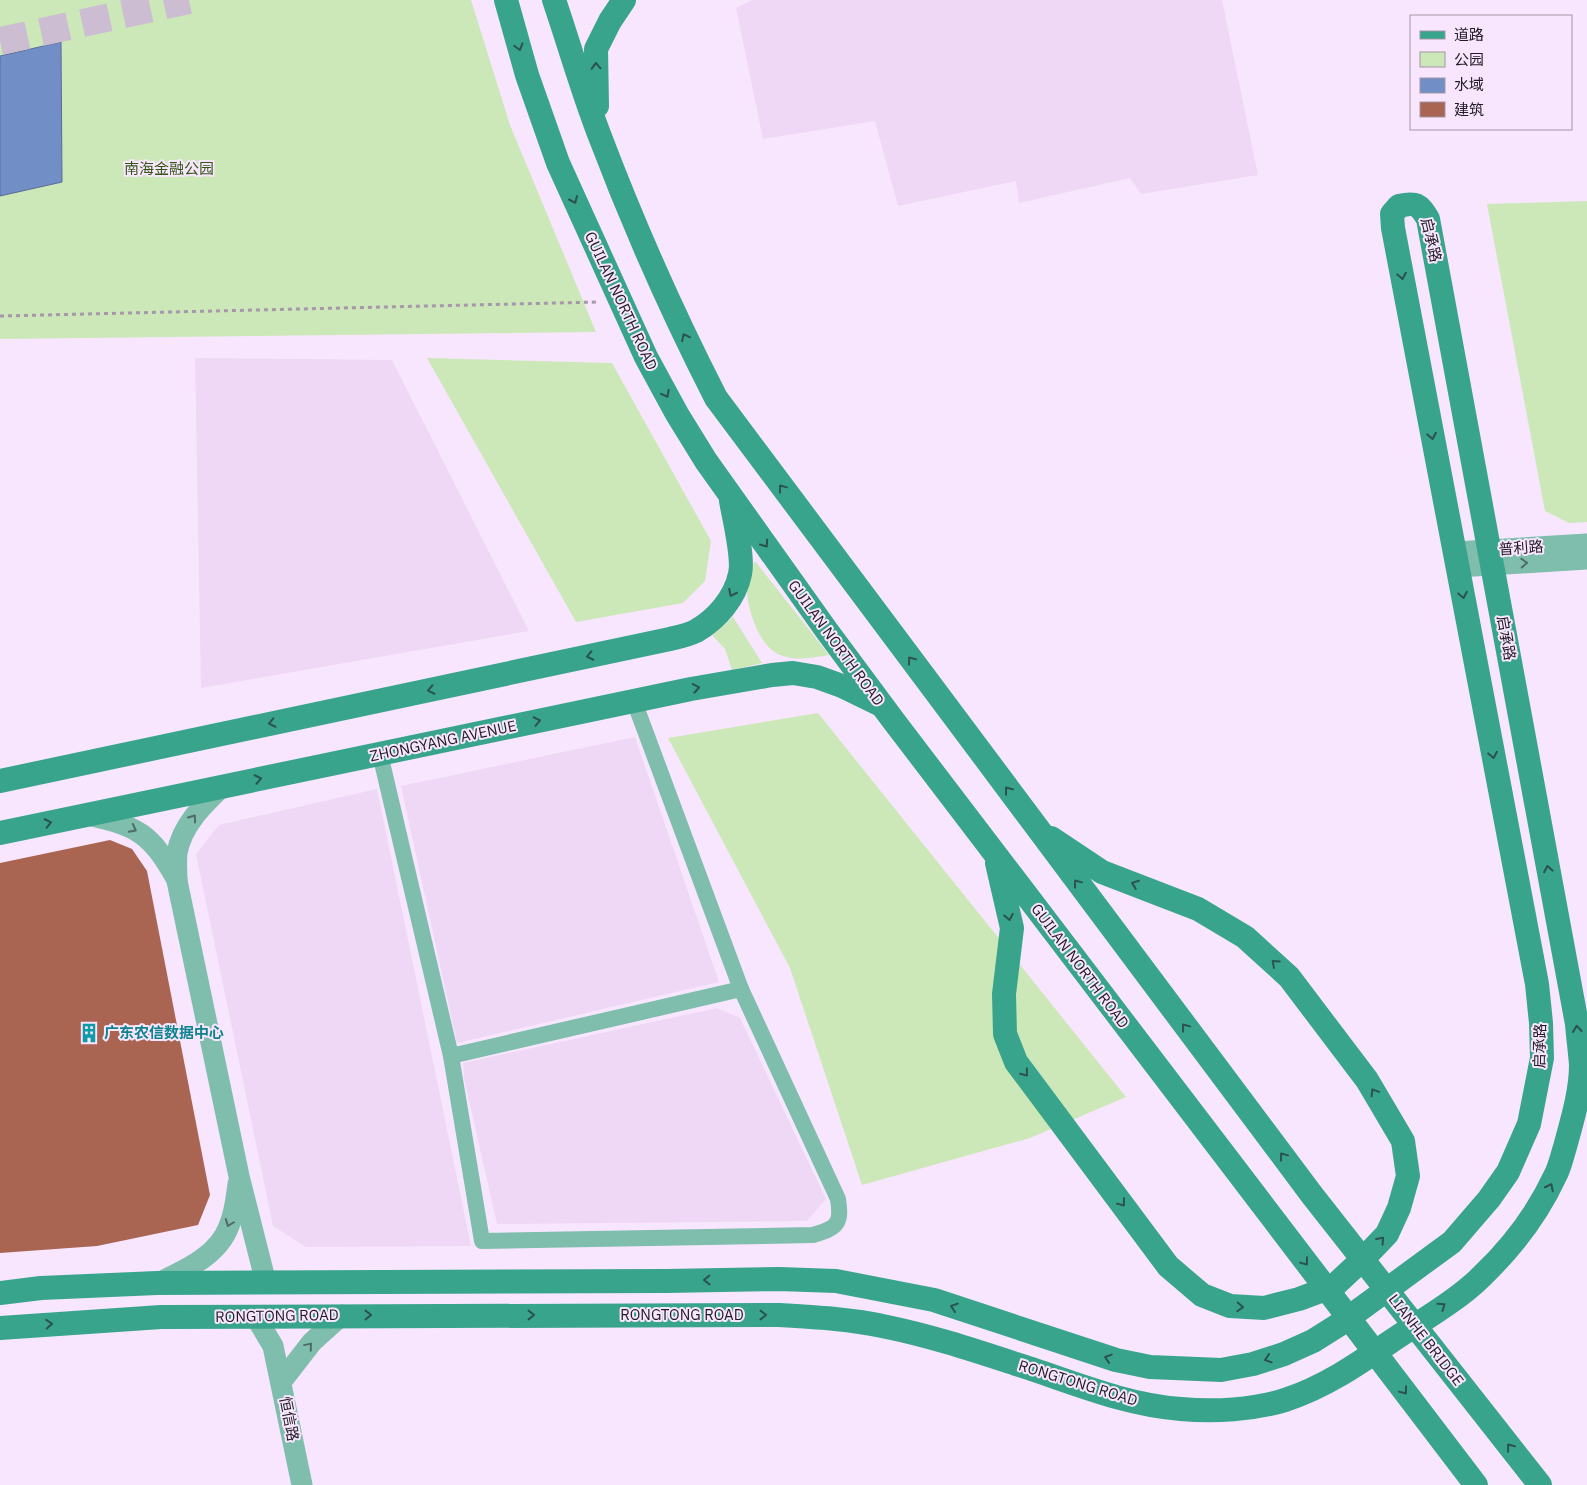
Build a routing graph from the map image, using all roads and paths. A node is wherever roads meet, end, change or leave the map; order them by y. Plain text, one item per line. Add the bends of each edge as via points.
1 (506, 0) edge
2 (554, 0) edge
3 (624, 0) edge
4 (598, 133) junction
5 (620, 302) junction
6 (0, 316) edge
7 (729, 494) junction
8 (1587, 544) edge
9 (1491, 557) junction
10 (1587, 559) edge
11 (1456, 560) junction
12 (634, 701) junction
13 (882, 705) junction
14 (380, 754) junction
15 (0, 781) edge
16 (223, 786) junction
17 (87, 815) junction
18 (1037, 829) junction
19 (0, 833) edge
20 (994, 852) junction
21 (177, 881) junction
22 (741, 989) junction
23 (450, 1056) junction
24 (239, 1176) junction
25 (157, 1283) junction
26 (266, 1283) junction
27 (0, 1293) edge
28 (342, 1315) junction
29 (255, 1316) junction
30 (0, 1328) edge
31 (1344, 1373) joint
32 (281, 1382) junction
33 (302, 1485) edge
34 (1476, 1485) edge
35 (1540, 1485) edge

1 -> 5 main road, GUILAN NORTH ROAD via 527,75 558,163
2 - 4 main road
4 -> 3 main road via 596,48
18 -> 4 main road via 716,398 650,260
5 - 6 path
5 -> 7 main road, GUILAN NORTH ROAD via 677,414
7 -> 13 main road, GUILAN NORTH ROAD
7 -> 15 main road via 740,573 733,594 717,616 695,631 670,639
8 - 9 street, 普利路
9 -> 10 street, 普利路
9 - 11 street, 普利路
9 -> 11 main road, 启承路 via 1428,219 1421,207 1412,203 1399,206 1392,214 1393,228
31 -> 9 main road, 启承路 via 1481,1277 1524,1228 1557,1173 1577,1100 1581,1067 1577,1024
11 -> 26 main road, 启承路 via 1537,984 1542,1050 1539,1074 1529,1124 1508,1172 1470,1222 1452,1242 1313,1341 1253,1364 1221,1370 1184,1370 1116,1360 934,1300 836,1281 779,1278 666,1282
12 -> 13 main road, ZHONGYANG AVENUE via 793,673 817,677
14 -> 12 main road, ZHONGYANG AVENUE
12 - 22 street
13 - 20 main road, GUILAN NORTH ROAD
16 -> 14 main road, ZHONGYANG AVENUE
14 - 23 street
16 - 17 main road, ZHONGYANG AVENUE
21 -> 16 street via 177,854 184,831
19 -> 17 main road, ZHONGYANG AVENUE
17 -> 21 street via 119,822 140,832 155,846
20 -> 18 main road via 1012,928 1004,994 1005,1034 1016,1062 1168,1266 1202,1295 1230,1306 1264,1308 1334,1286 1386,1234 1408,1176 1404,1141 1367,1080 1289,977 1245,937 1198,909 1102,872
35 -> 18 main road, LIANHE BRIDGE via 1312,1196
20 -> 34 main road, GUILAN NORTH ROAD
21 - 24 street
22 - 23 street
22 - 23 street via 838,1199 840,1214 837,1225 829,1230 813,1235 482,1241
24 -> 25 street via 229,1227 220,1241 188,1268
24 - 26 street
25 - 26 main road
25 - 27 main road
28 - 29 main road, RONGTONG ROAD
28 -> 31 main road, RONGTONG ROAD via 778,1315 833,1318 931,1337 1112,1396 1181,1409 1218,1410 1282,1401
32 -> 28 street, 恒信路 via 312,1342
30 -> 29 main road, RONGTONG ROAD via 161,1317
29 - 32 street via 273,1346
32 - 33 street, 恒信路

